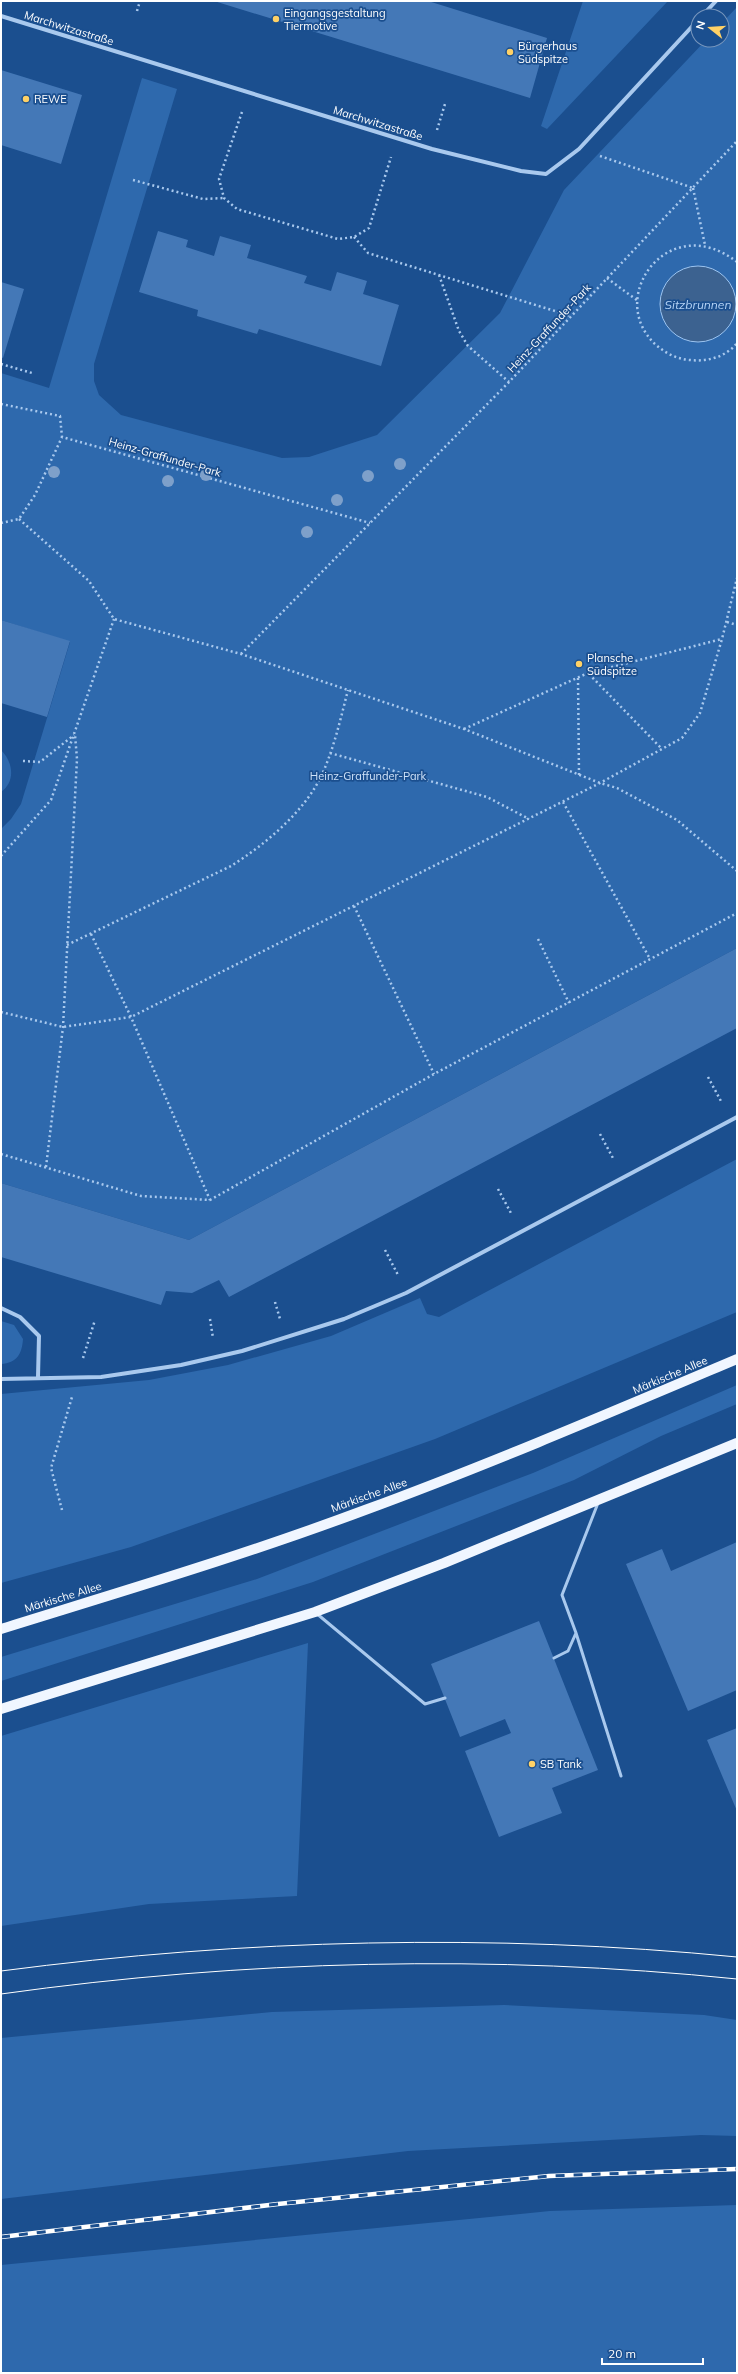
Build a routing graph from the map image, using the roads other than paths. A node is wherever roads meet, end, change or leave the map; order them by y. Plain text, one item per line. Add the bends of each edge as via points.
1 (1, 16) edge
2 (690, 29) edge
3 (737, 1117) edge
4 (1, 1308) edge
5 (737, 1359) edge
6 (38, 1377) junction
7 (1, 1379) edge
8 (737, 1443) edge
9 (599, 1501) junction
10 (315, 1612) junction
11 (1, 1629) edge
12 (576, 1633) junction
13 (554, 1658) dead end
14 (445, 1698) dead end
15 (1, 1709) edge
16 (622, 1776) dead end

1 - 2 street, Marchwitzastraße via 397,139 521,171 546,174 579,149
3 - 6 street via 406,1293 344,1319 242,1351 181,1365 101,1377
4 - 6 street via 20,1317 39,1336
5 - 11 main road, Märkische Allee via 486,1464 356,1513 235,1556
6 - 7 street
8 - 9 main road
9 - 10 main road
9 - 12 lane via 562,1595
10 - 14 lane via 425,1704
10 - 15 main road
12 - 13 lane via 568,1651
12 - 16 lane

